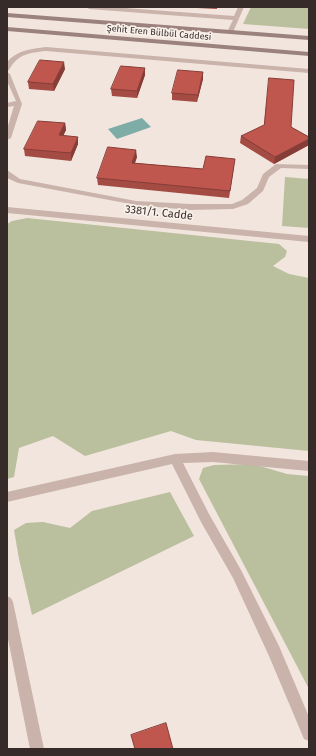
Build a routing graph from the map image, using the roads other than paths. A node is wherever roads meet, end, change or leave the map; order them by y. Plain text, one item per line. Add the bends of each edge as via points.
1 (89, 7) edge
2 (241, 7) edge
3 (7, 15) edge
4 (22, 16) junction
5 (235, 18) junction
6 (7, 29) edge
7 (14, 30) junction
8 (230, 32) junction
9 (309, 38) edge
10 (309, 54) edge
11 (7, 69) edge
12 (309, 71) edge
13 (7, 74) edge
14 (19, 104) junction
15 (7, 105) edge
16 (7, 138) edge
17 (309, 167) edge
18 (7, 172) edge
19 (7, 210) edge
20 (309, 239) edge
21 (175, 459) junction
22 (309, 466) edge
23 (7, 496) edge
24 (7, 602) edge
25 (309, 734) edge
26 (37, 749) edge

1 - 5 street
2 - 5 street
3 - 4 main road, Şehit Eren Bülbül Caddesi
4 - 7 main road
4 - 8 main road, Şehit Eren Bülbül Caddesi
5 - 8 street
6 - 7 main road, Şehit Eren Bülbül Caddesi
7 - 10 main road, Şehit Eren Bülbül Caddesi
8 - 9 main road, Şehit Eren Bülbül Caddesi
11 - 12 street via 12,59 23,53 46,49
13 - 14 street
14 - 15 street
14 - 16 street
17 - 18 street via 280,166 266,176 260,189 245,202 233,206 190,207 136,203 18,181
19 - 20 street, 3381/1. Cadde
21 - 22 street via 213,457
21 - 23 street
21 - 25 street via 247,595
24 - 26 street

